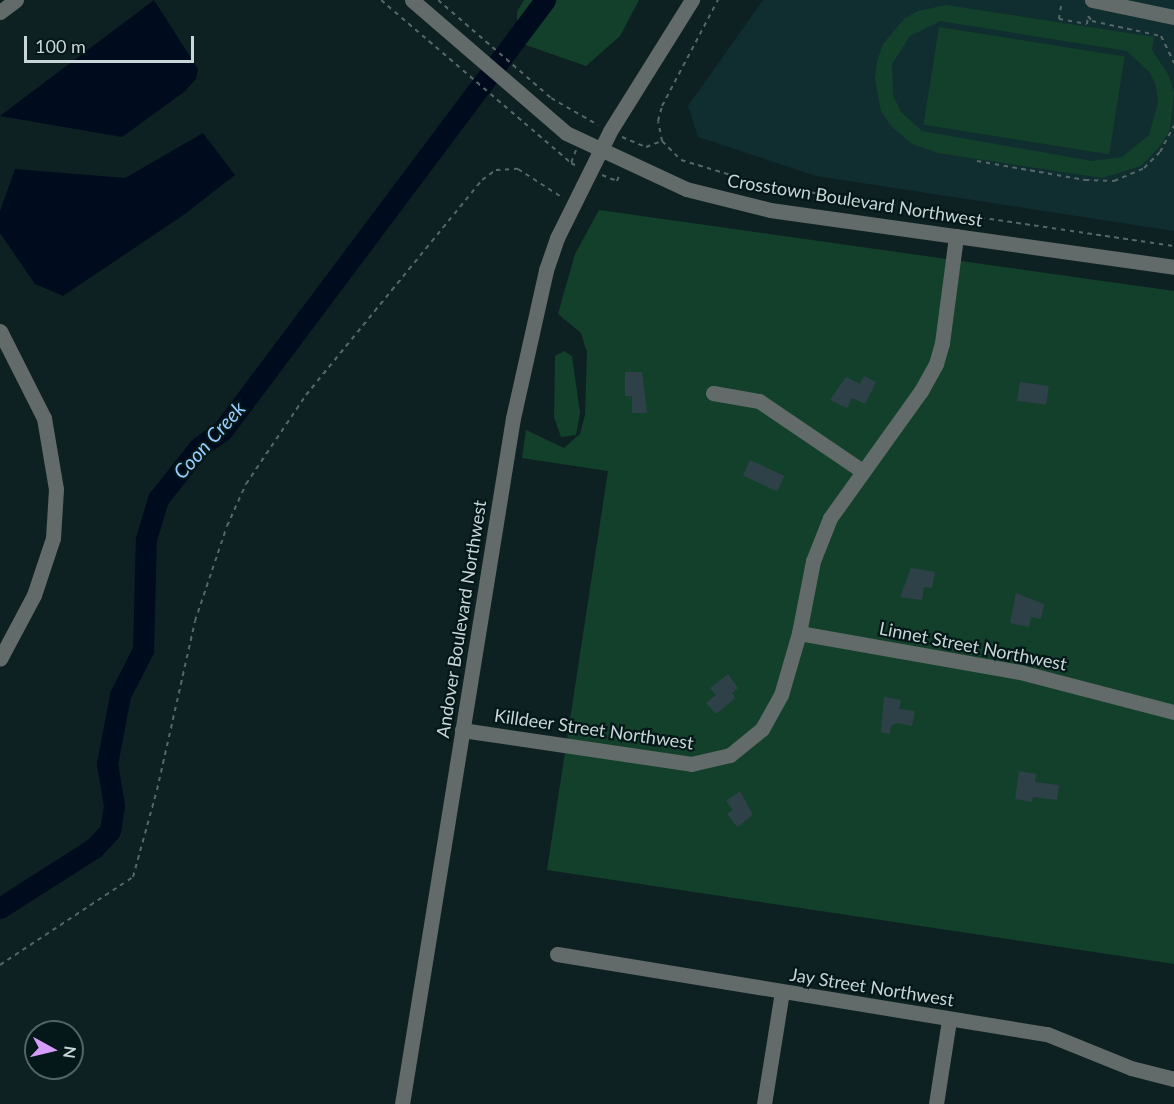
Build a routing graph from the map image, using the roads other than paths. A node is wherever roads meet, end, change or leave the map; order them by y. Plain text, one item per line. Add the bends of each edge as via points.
1 (16, 0) edge
2 (412, 0) edge
3 (692, 0) edge
4 (1092, 0) edge
5 (0, 12) edge
6 (1174, 17) edge
7 (600, 152) junction
8 (956, 236) junction
9 (1174, 267) edge
10 (0, 332) edge
11 (713, 393) dead end
12 (861, 470) junction
13 (799, 633) junction
14 (0, 659) edge
15 (1174, 712) edge
16 (462, 730) junction
17 (557, 954) dead end
18 (782, 992) junction
19 (949, 1020) junction
20 (1174, 1079) edge
21 (402, 1104) edge
22 (764, 1104) edge
23 (936, 1104) edge

1 - 5 street
2 - 7 street, Crosstown Boulevard Northwest via 515,93 566,134
3 - 7 street, Andover Boulevard Northwest
4 - 6 street
7 - 8 street, Crosstown Boulevard Northwest via 652,177 730,202
7 - 16 street, Andover Boulevard Northwest via 546,270 513,418
8 - 9 street, Crosstown Boulevard Northwest
8 - 12 street via 936,364 921,391
10 - 14 street via 44,418 56,489 53,538 34,596
11 - 12 street via 759,401
12 - 13 street via 822,535
13 - 15 street, Linnet Street Northwest via 1020,672
13 - 16 street, Killdeer Street Northwest via 772,715 746,744 720,760 672,763
16 - 21 street, Andover Boulevard Northwest
17 - 18 street, Jay Street Northwest
18 - 19 street, Jay Street Northwest
18 - 22 street
19 - 20 street, Jay Street Northwest via 1047,1034 1131,1068
19 - 23 street

